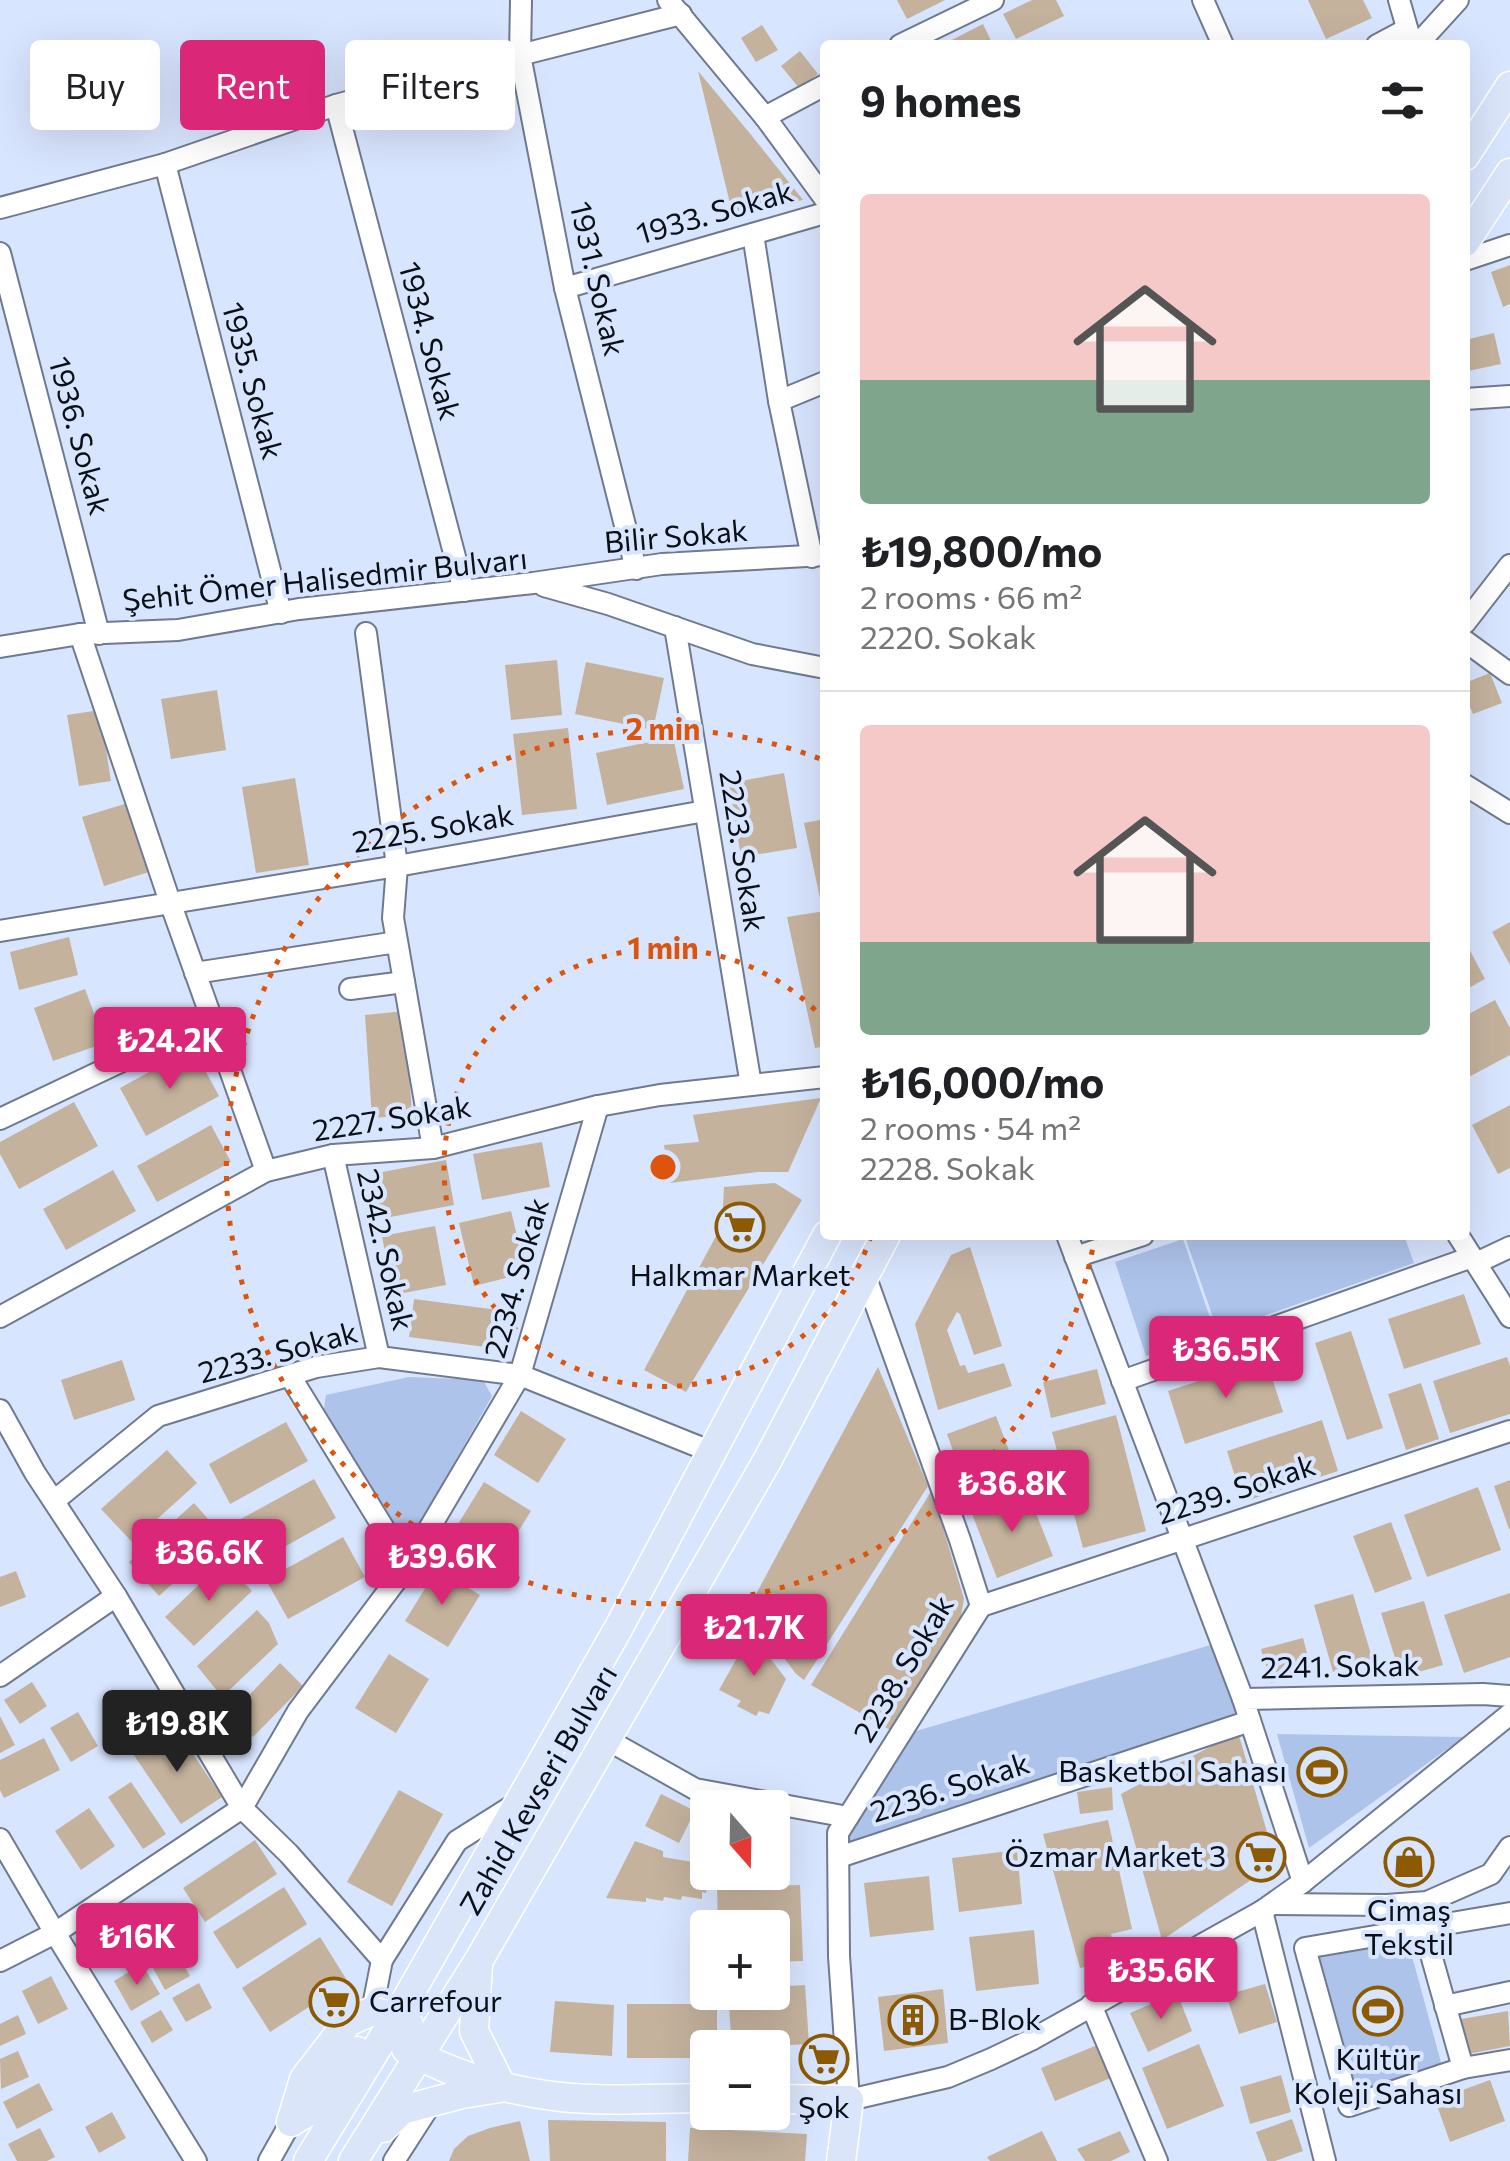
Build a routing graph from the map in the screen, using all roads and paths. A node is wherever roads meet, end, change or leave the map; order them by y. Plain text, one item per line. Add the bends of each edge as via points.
1 (521, 0) edge
2 (992, 0) edge
3 (1203, 0) edge
4 (1399, 0) edge
5 (1458, 0) edge
6 (675, 7) edge
7 (910, 40) edge
8 (1221, 40) edge
9 (1412, 40) edge
10 (520, 54) junction
11 (1510, 86) edge
12 (820, 87) edge
13 (336, 106) junction
14 (765, 117) junction
15 (1470, 148) edge
16 (165, 164) junction
17 (1510, 172) edge
18 (820, 193) edge
19 (0, 208) edge
20 (820, 214) edge
21 (753, 234) junction
22 (1470, 234) edge
23 (1510, 245) edge
24 (0, 253) edge
25 (1470, 258) edge
26 (565, 288) junction
27 (820, 384) edge
28 (1510, 396) edge
29 (1470, 399) edge
30 (780, 401) junction
31 (818, 556) edge
32 (1510, 565) edge
33 (636, 568) junction
34 (533, 583) junction
35 (464, 591) junction
36 (281, 613) junction
37 (1470, 617) edge
38 (675, 627) junction
39 (366, 633) dead end
40 (89, 634) junction
41 (1470, 645) edge
42 (0, 647) edge
43 (820, 667) edge
44 (1510, 674) edge
45 (1470, 788) edge
46 (706, 811) junction
47 (1510, 813) edge
48 (398, 866) junction
49 (170, 902) junction
50 (0, 931) edge
51 (398, 942) junction
52 (195, 974) junction
53 (404, 982) junction
54 (350, 989) dead end
55 (211, 1019) junction
56 (820, 1078) edge
57 (751, 1085) junction
58 (598, 1106) junction
59 (0, 1118) edge
60 (433, 1148) junction
61 (334, 1155) junction
62 (266, 1172) junction
63 (824, 1240) edge
64 (883, 1240) edge
65 (1069, 1240) edge
66 (1127, 1240) edge
67 (1461, 1240) edge
68 (1510, 1247) edge
69 (1076, 1257) junction
70 (1474, 1260) junction
71 (865, 1275) junction
72 (0, 1317) edge
73 (1510, 1317) edge
74 (378, 1357) junction
75 (520, 1375) junction
76 (290, 1376) junction
77 (1122, 1381) junction
78 (0, 1410) edge
79 (1510, 1430) edge
80 (712, 1452) junction
81 (54, 1501) junction
82 (1183, 1540) junction
83 (407, 1566) junction
84 (116, 1596) junction
85 (980, 1606) junction
86 (0, 1676) edge
87 (1510, 1696) edge
88 (1243, 1699) junction
89 (1510, 1714) edge
90 (1250, 1720) junction
91 (606, 1739) junction
92 (519, 1802) junction
93 (242, 1808) junction
94 (848, 1818) junction
95 (0, 1839) edge
96 (1510, 1847) edge
97 (839, 1857) junction
98 (1303, 1882) junction
99 (1416, 1903) junction
100 (1268, 1907) junction
101 (1510, 1913) edge
102 (1424, 1929) junction
103 (54, 1933) junction
104 (382, 1960) junction
105 (479, 1960) junction
106 (0, 1961) edge
107 (1510, 1992) edge
108 (1091, 2005) junction
109 (1445, 2006) junction
110 (384, 2022) junction
111 (425, 2047) junction
112 (1510, 2060) edge
113 (1462, 2068) junction
114 (502, 2087) junction
115 (690, 2098) edge
116 (790, 2099) edge
117 (849, 2100) junction
118 (432, 2102) junction
119 (291, 2122) joint
120 (355, 2158) edge
121 (196, 2161) edge
122 (269, 2161) edge
123 (308, 2161) edge
124 (394, 2161) edge
125 (842, 2161) edge
126 (1157, 2161) edge
127 (1326, 2161) edge

1 - 10 street, 1931. Sokak
2 - 7 street
3 - 8 street
4 - 9 street
5 - 9 street
6 - 10 street
6 - 14 street
10 - 13 street
10 - 26 street, 1931. Sokak
11 - 15 main road
12 - 14 street
13 - 16 street
13 - 35 street, 1934. Sokak
14 - 18 street
16 - 19 street
16 - 36 street, 1935. Sokak
17 - 22 main road
20 - 21 street, 1933. Sokak
21 - 26 street, 1933. Sokak
21 - 30 street
23 - 25 street
24 - 40 street, 1936. Sokak
26 - 33 street, 1931. Sokak
27 - 30 street
28 - 29 street
30 - 31 street
31 - 33 street, Bilir Sokak
32 - 37 street
33 - 34 street, Bilir Sokak
34 - 35 street, Şehit Ömer Halisedmir Bulvarı
34 - 38 street, Şehit Ömer Halisedmir Bulvarı
35 - 36 street, Şehit Ömer Halisedmir Bulvarı
36 - 40 street, Şehit Ömer Halisedmir Bulvarı via 178,630
38 - 43 street, Şehit Ömer Halisedmir Bulvarı via 752,654
38 - 46 street, 2223. Sokak
39 - 48 street
40 - 42 street, Şehit Ömer Halisedmir Bulvarı
40 - 49 street, 1936. Sokak
41 - 44 street
45 - 47 street
46 - 48 street, 2225. Sokak
46 - 57 street, 2223. Sokak
48 - 49 street, 2225. Sokak
48 - 51 street
49 - 50 street, 2225. Sokak
49 - 52 street, 1936. Sokak
51 - 52 street
51 - 53 street
52 - 55 street, 1936. Sokak
53 - 54 street
53 - 60 street
55 - 59 street
55 - 62 street, 1936. Sokak
56 - 57 street, 2227. Sokak
57 - 58 street, 2227. Sokak
58 - 60 street, 2227. Sokak
58 - 75 street, 2234. Sokak
60 - 61 street, 2227. Sokak
61 - 62 street, 2227. Sokak
61 - 74 street, 2342. Sokak
62 - 72 street, 2227. Sokak
63 - 80 main road, Zahid Kevseri Bulvarı
64 - 71 main road, Zahid Kevseri Bulvarı
65 - 69 street
66 - 69 street
67 - 70 street
68 - 70 street
69 - 77 street
70 - 73 street
70 - 77 street
71 - 85 street, 2238. Sokak
71 - 91 main road, Zahid Kevseri Bulvarı
74 - 75 street, 2233. Sokak
74 - 76 street, 2233. Sokak
75 - 80 street, 2233. Sokak
75 - 83 street, 2234. Sokak
76 - 81 street, 2233. Sokak via 158,1416
76 - 83 street
77 - 82 street
78 - 81 street
79 - 82 street, 2239. Sokak
80 - 92 main road, Zahid Kevseri Bulvarı
81 - 84 street
82 - 85 street, 2239. Sokak
82 - 88 street
83 - 93 street, 2234. Sokak via 298,1710
84 - 86 street
84 - 93 street
85 - 94 street, 2238. Sokak
87 - 88 street, 2241. Sokak
88 - 90 street, 2241. Sokak
89 - 98 street
90 - 97 street, 2236. Sokak
90 - 98 street, 2241. Sokak
91 - 94 street via 695,1789
91 - 105 main road, Zahid Kevseri Bulvarı
92 - 104 street via 456,1840
92 - 110 main road, Zahid Kevseri Bulvarı
93 - 103 street
93 - 104 street
94 - 97 street, 2238. Sokak via 838,1833
95 - 103 street
96 - 99 street via 1491,1874
97 - 117 street, 2238. Sokak
98 - 100 street
99 - 100 street
99 - 102 street
100 - 108 street
100 - 127 street
101 - 102 street
102 - 109 street
102 - 113 street via 1306,1948 1349,2106
103 - 106 street
103 - 121 street
104 - 110 street
105 - 111 main road, Zahid Kevseri Bulvarı
105 - 114 main road via 474,2031
107 - 109 street
108 - 117 street via 948,2077
108 - 126 street
109 - 113 street
110 - 111 main road
110 - 119 main road via 319,2104
110 - 123 main road, Zahid Kevseri Bulvarı
111 - 114 main road
111 - 120 main road, Zahid Kevseri Bulvarı
112 - 113 street
114 - 115 main road via 563,2097
114 - 118 main road
116 - 117 main road
117 - 125 main road
118 - 120 main road via 402,2110
118 - 124 street
119 - 122 street

